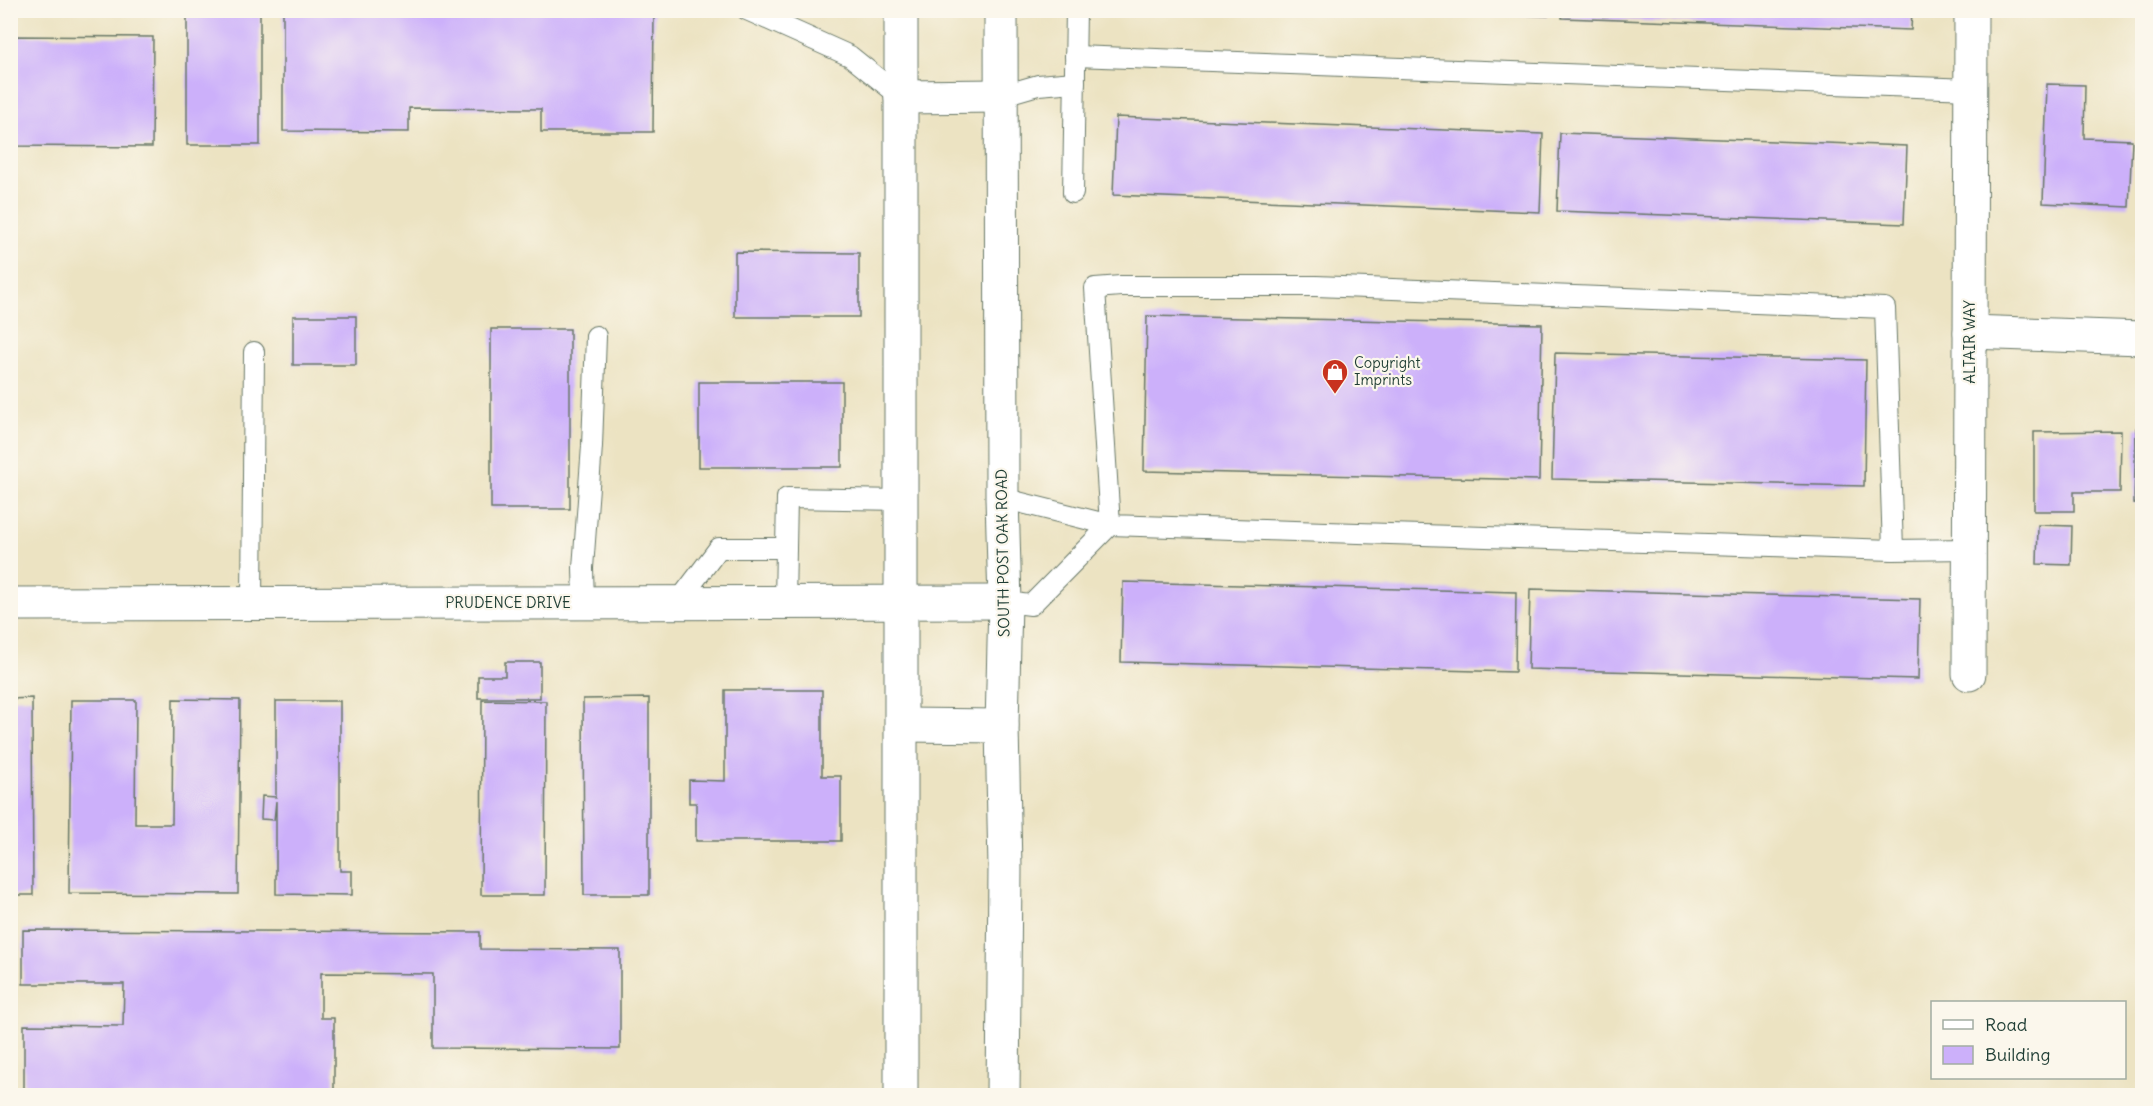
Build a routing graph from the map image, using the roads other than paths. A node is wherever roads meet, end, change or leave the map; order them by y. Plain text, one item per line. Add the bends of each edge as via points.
1 (747, 10) edge
2 (901, 10) edge
3 (1000, 10) edge
4 (1076, 10) edge
5 (1971, 10) edge
6 (1076, 56) junction
7 (1075, 82) junction
8 (1971, 89) junction
9 (1000, 96) junction
10 (901, 97) junction
11 (1073, 193) dead end
12 (1970, 332) junction
13 (596, 336) dead end
14 (2142, 338) edge
15 (254, 352) dead end
16 (1002, 498) junction
17 (902, 500) junction
18 (1110, 525) junction
19 (786, 548) junction
20 (1970, 549) junction
21 (1893, 550) junction
22 (785, 602) junction
23 (902, 602) junction
24 (1005, 602) junction
25 (252, 603) junction
26 (584, 603) junction
27 (678, 603) junction
28 (10, 604) edge
29 (1969, 674) dead end
30 (902, 725) junction
31 (1002, 726) junction
32 (901, 1095) edge
33 (1003, 1095) edge

1 - 10 lane via 850,56
2 - 10 main road
3 - 9 main road, SOUTH POST OAK ROAD
4 - 6 lane
5 - 8 main road, ALTAIR WAY
6 - 7 lane
6 - 8 lane
7 - 9 lane
7 - 11 lane
8 - 12 main road, ALTAIR WAY
9 - 10 main road
9 - 16 main road, SOUTH POST OAK ROAD
10 - 17 main road
12 - 14 main road
12 - 20 main road, ALTAIR WAY
13 - 26 lane
15 - 25 lane
16 - 18 lane
16 - 24 main road, SOUTH POST OAK ROAD
17 - 19 lane via 787,498
17 - 23 main road
18 - 21 lane
18 - 21 lane via 1095,288 1316,286 1885,308
18 - 24 lane via 1031,605
19 - 22 lane
19 - 27 lane via 719,548
20 - 21 lane
20 - 29 main road, ALTAIR WAY
22 - 23 main road, PRUDENCE DRIVE
22 - 27 main road, PRUDENCE DRIVE
23 - 24 main road, PRUDENCE DRIVE
23 - 30 main road
24 - 31 main road, SOUTH POST OAK ROAD
25 - 26 main road, PRUDENCE DRIVE
25 - 28 main road, PRUDENCE DRIVE
26 - 27 main road, PRUDENCE DRIVE
30 - 31 main road
30 - 32 main road
31 - 33 main road, SOUTH POST OAK ROAD

